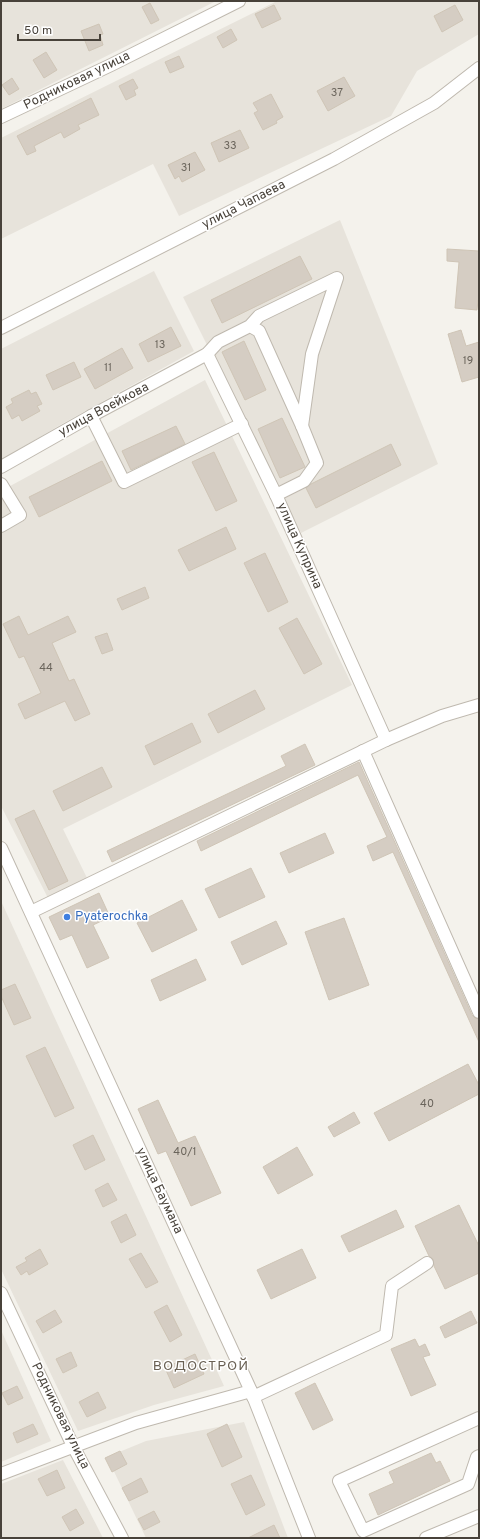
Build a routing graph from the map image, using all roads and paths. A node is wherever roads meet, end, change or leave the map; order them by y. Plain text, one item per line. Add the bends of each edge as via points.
1 (239, 1) edge
2 (479, 68) edge
3 (1, 117) edge
4 (250, 326) junction
5 (1, 328) edge
6 (207, 354) junction
7 (91, 416) junction
8 (242, 424) junction
9 (302, 426) junction
10 (1, 467) edge
11 (1, 484) edge
12 (276, 495) junction
13 (1, 526) edge
14 (479, 705) edge
15 (386, 740) junction
16 (363, 751) junction
17 (1, 848) edge
18 (32, 912) junction
19 (479, 1012) edge
20 (426, 1263) dead end
21 (1, 1292) edge
22 (252, 1394) junction
23 (479, 1418) edge
24 (73, 1446) junction
25 (479, 1456) edge
26 (1, 1474) edge
27 (479, 1516) edge
28 (122, 1538) edge
29 (309, 1538) edge
30 (426, 1538) edge

1 - 3 street, Родниковая улица
2 - 5 street, улица Чапаева via 434,103 334,159
4 - 6 street, улица Воейкова via 218,342
4 - 9 street via 259,332
4 - 9 street, улица Воейкова via 259,316 338,278 312,354
6 - 7 street, улица Воейкова
6 - 8 street, улица Куприна
7 - 8 street via 124,482
7 - 10 street, улица Воейкова
8 - 12 street, улица Куприна
9 - 12 street via 317,463 304,480
11 - 13 street via 20,515
12 - 15 street, улица Куприна
14 - 15 street via 442,716
15 - 16 street
16 - 18 street
16 - 19 street
17 - 18 street, улица Баумана
18 - 22 street, улица Баумана
20 - 22 street via 392,1286 386,1335
21 - 24 street, Родниковая улица
22 - 24 street via 136,1423
22 - 29 street, улица Баумана
23 - 25 street via 339,1481 363,1531 468,1484
24 - 26 street
24 - 28 street, Родниковая улица
27 - 30 street

